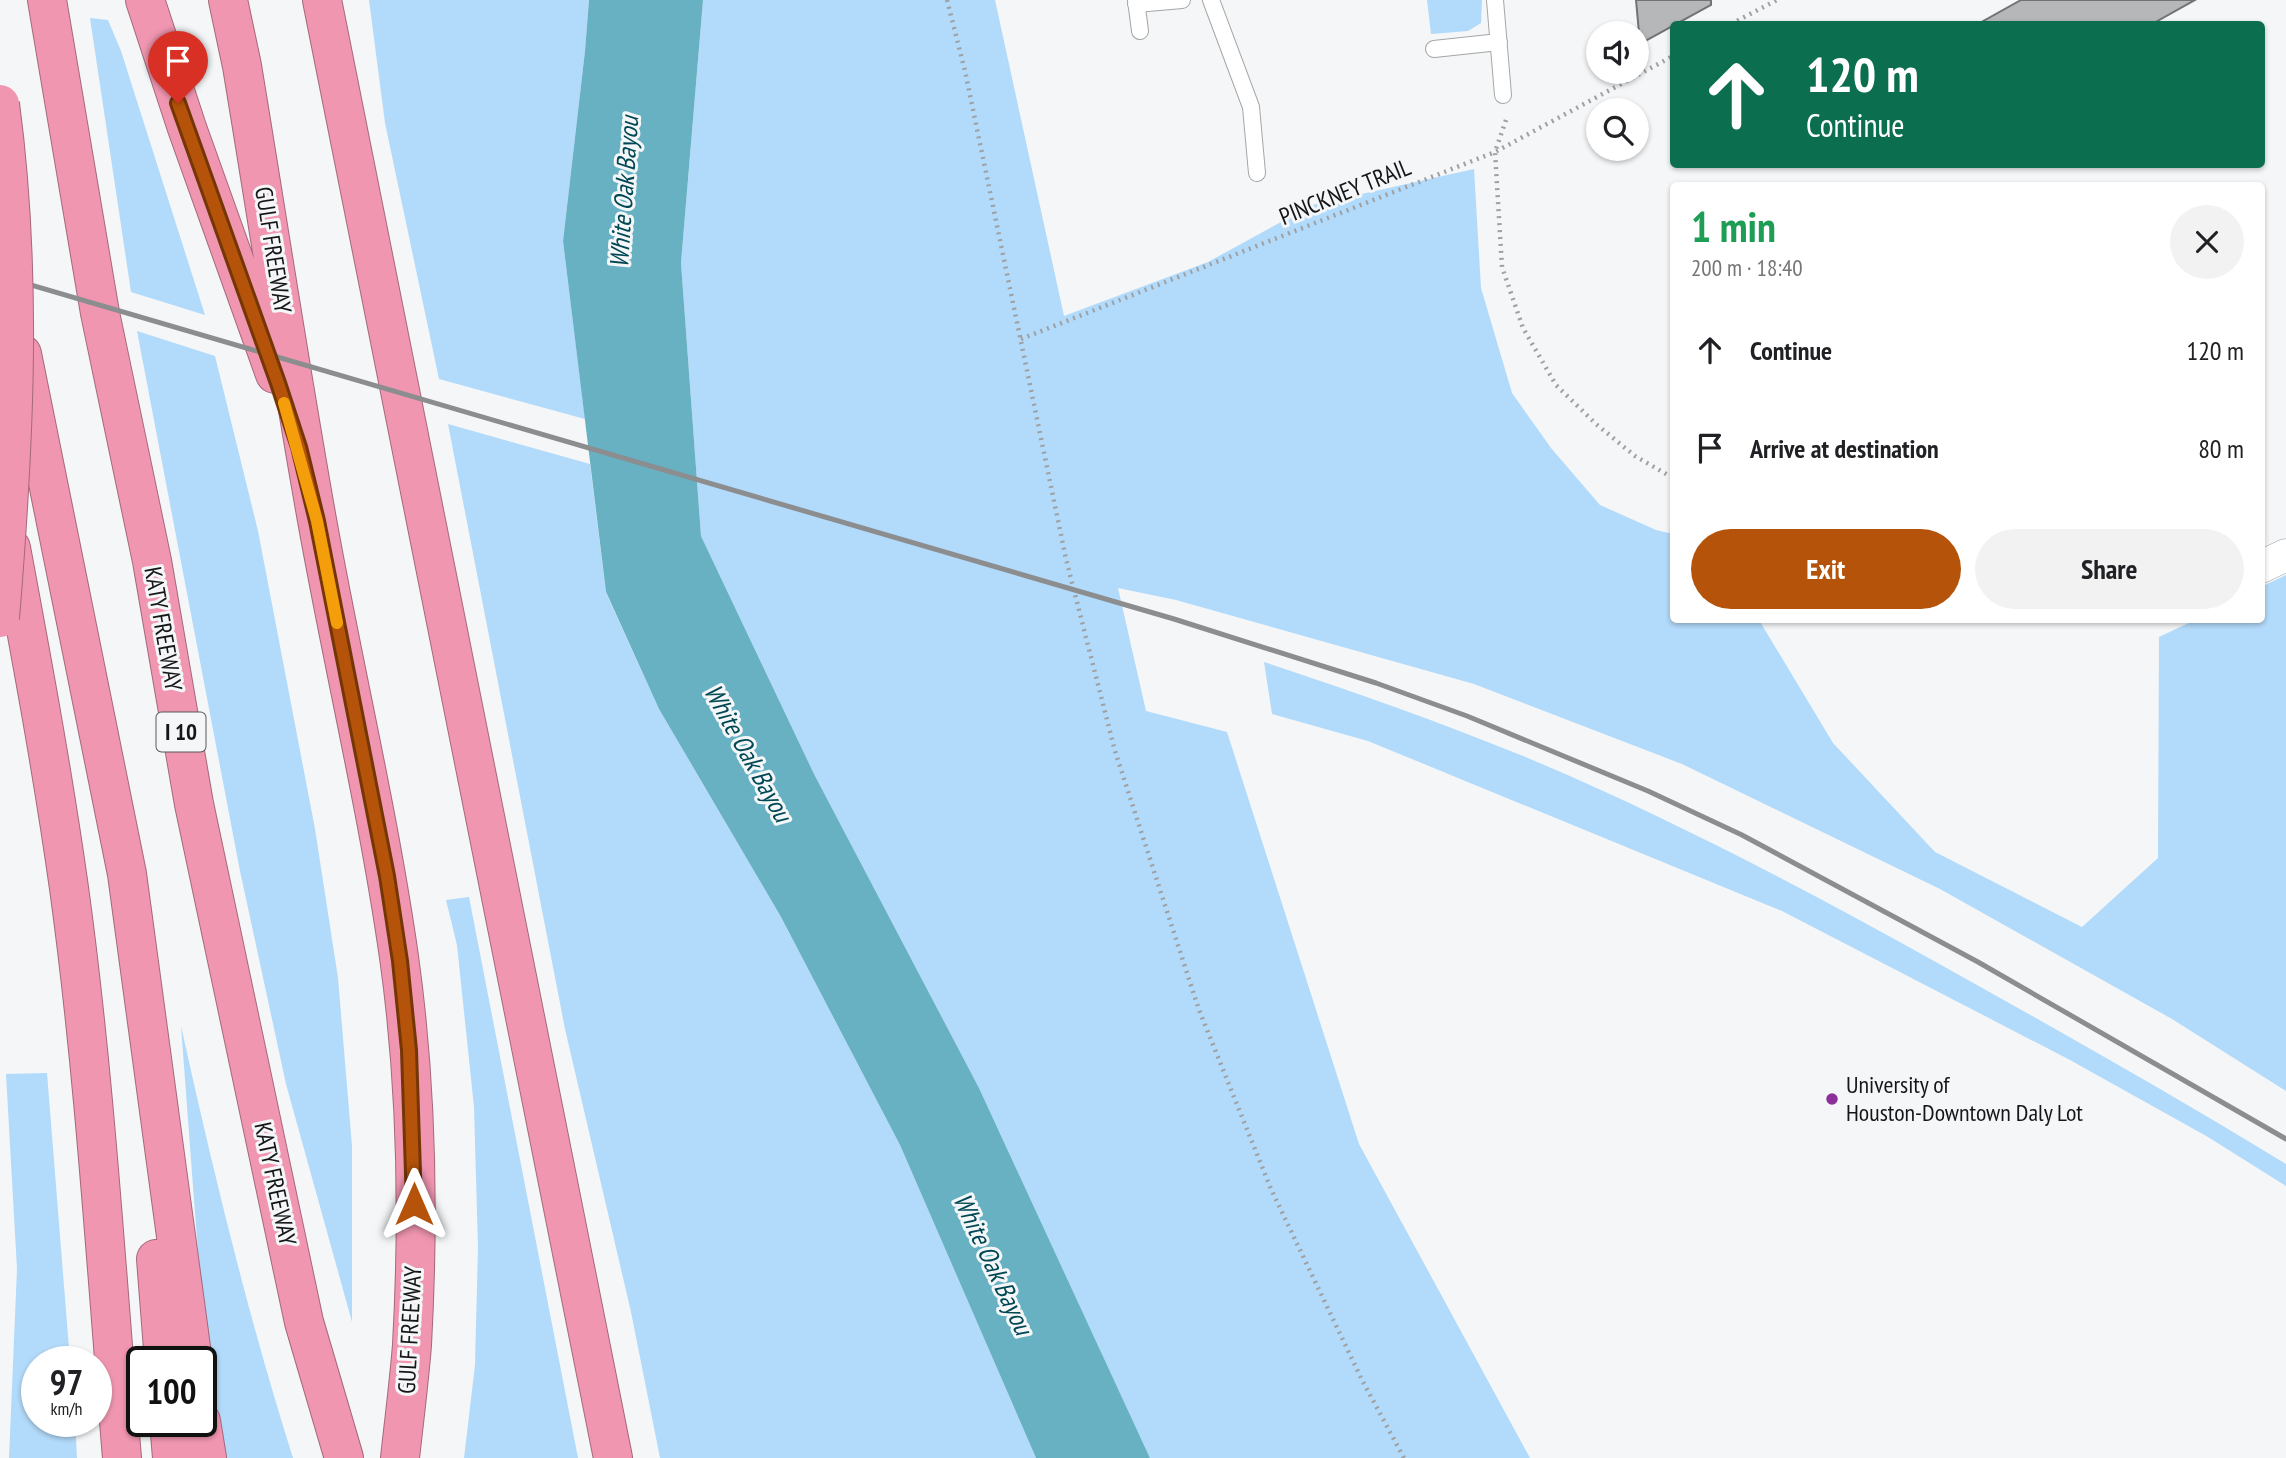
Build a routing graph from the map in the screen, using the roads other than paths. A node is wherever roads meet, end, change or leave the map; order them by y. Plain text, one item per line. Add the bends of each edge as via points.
1 (47, 0) edge
2 (145, 0) edge
3 (228, 0) edge
4 (323, 0) edge
5 (1182, 0) edge
6 (1211, 0) edge
7 (1495, 0) edge
8 (1136, 2) edge
9 (1140, 32) dead end
10 (1499, 42) junction
11 (1434, 49) dead end
12 (1503, 95) road end
13 (0, 104) edge
14 (1257, 173) dead end
15 (0, 238) edge
16 (0, 491) edge
17 (317, 521) junction
18 (2286, 555) edge
19 (2265, 565) edge
20 (0, 618) edge
21 (144, 998) junction
22 (163, 1346) edge
23 (191, 1346) edge
24 (170, 1437) edge
25 (204, 1437) edge
26 (122, 1458) edge
27 (172, 1458) edge
28 (207, 1458) edge
29 (344, 1458) edge
30 (400, 1458) edge
31 (613, 1458) edge

1 - 29 highway, KATY FREEWAY / I 10 via 100,313 152,561 194,804 304,1322
2 - 17 highway via 278,383
3 - 17 highway, GULF FREEWAY
4 - 31 highway
5 - 8 lane
6 - 14 lane via 1251,107
7 - 10 lane
8 - 9 lane
10 - 11 lane
10 - 12 lane
13 - 20 highway, bridge via 15,308 12,471
15 - 21 highway via 127,874
16 - 26 highway via 45,729 69,890 88,1052
17 - 30 highway, GULF FREEWAY via 387,876 409,1050 414,1153 412,1347
18 - 19 street
21 - 22 highway
21 - 23 highway
24 - 27 highway
25 - 28 highway

